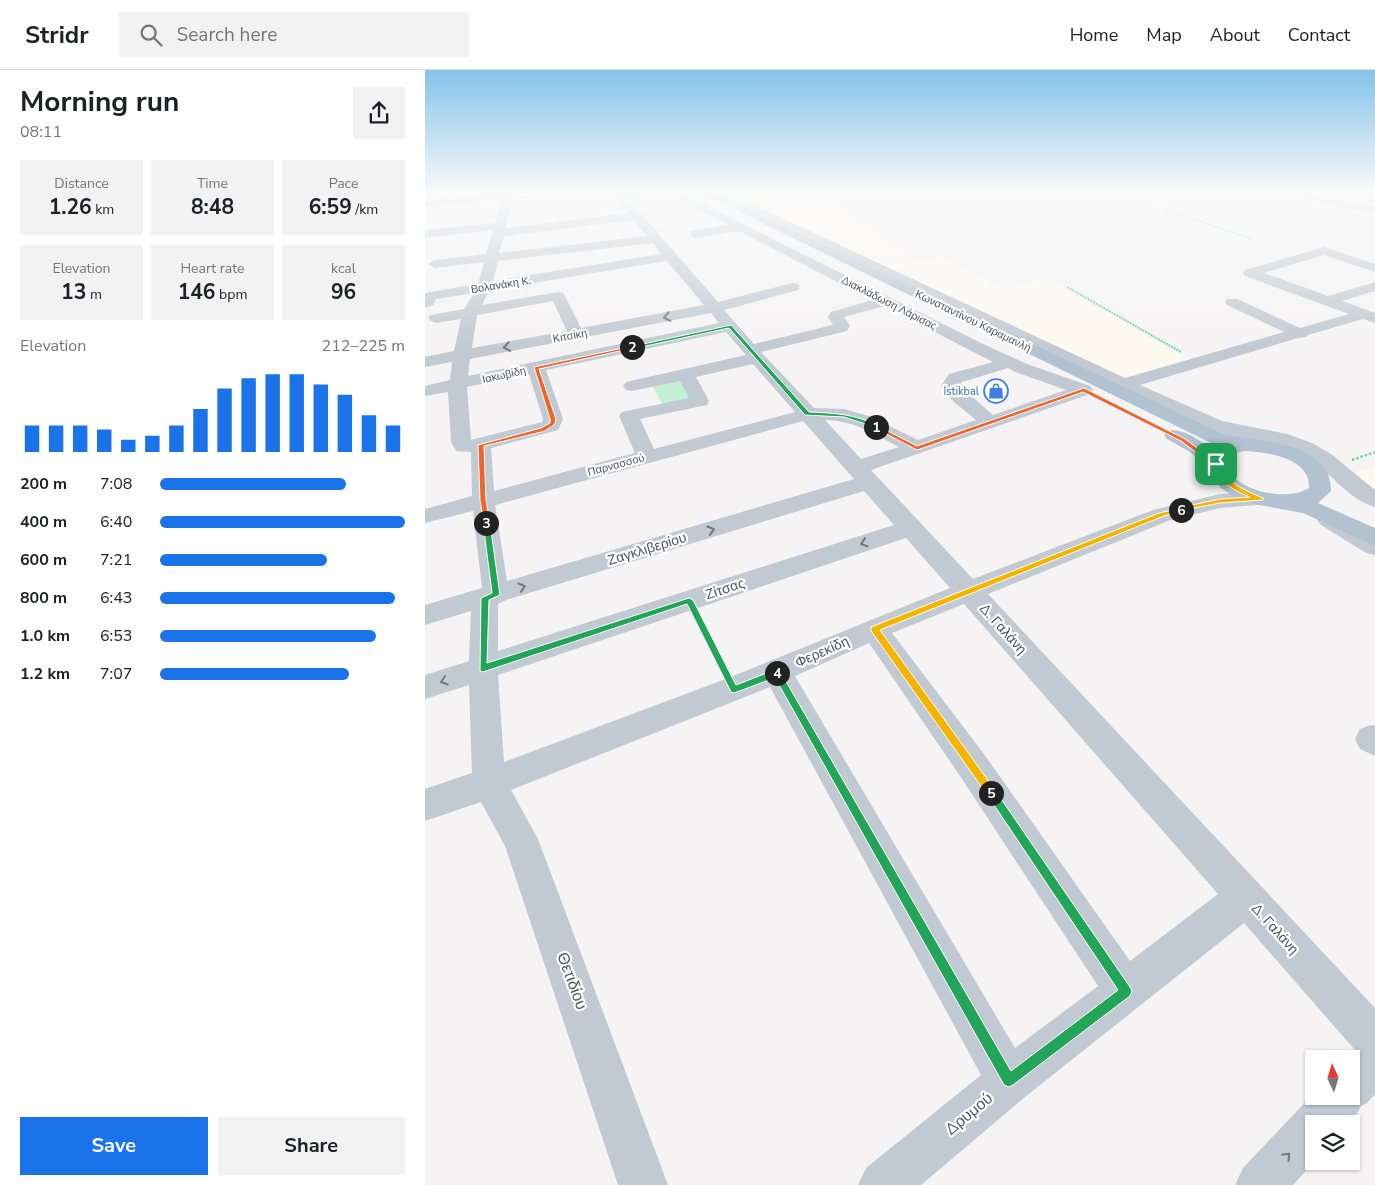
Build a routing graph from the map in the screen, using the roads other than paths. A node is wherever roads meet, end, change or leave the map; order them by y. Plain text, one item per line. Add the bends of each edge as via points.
1 (495, 244) edge
2 (582, 244) edge
3 (610, 244) edge
4 (660, 244) edge
5 (774, 244) edge
6 (787, 244) edge
7 (794, 244) edge
8 (828, 244) edge
9 (583, 247) junction
10 (671, 256) junction
11 (492, 257) junction
12 (435, 264) dead end
13 (1375, 268) edge
14 (1375, 286) edge
15 (484, 287) junction
16 (793, 287) dead end
17 (426, 299) edge
18 (1327, 301) junction
19 (885, 302) junction
20 (1232, 302) dead end
21 (714, 308) junction
22 (471, 312) junction
23 (1304, 316) dead end
24 (1363, 317) edge
25 (436, 318) dead end
26 (730, 326) junction
27 (602, 330) junction
28 (1293, 330) junction
29 (577, 335) junction
30 (754, 354) junction
31 (462, 355) junction
32 (425, 362) edge
33 (1007, 363) junction
34 (536, 368) junction
35 (622, 369) junction
36 (685, 374) junction
37 (458, 384) junction
38 (1124, 384) junction
39 (1084, 390) junction
40 (425, 391) edge
41 (641, 414) junction
42 (807, 414) junction
43 (990, 422) junction
44 (1244, 445) junction
45 (472, 446) junction
46 (917, 448) junction
47 (647, 457) junction
48 (1217, 467) junction
49 (1334, 468) junction
50 (863, 475) junction
51 (1375, 482) edge
52 (1261, 499) junction
53 (483, 500) junction
54 (1375, 500) edge
55 (1289, 503) junction
56 (1321, 511) junction
57 (1161, 515) junction
58 (425, 516) edge
59 (1375, 517) edge
60 (911, 528) junction
61 (1375, 538) edge
62 (1375, 547) edge
63 (968, 591) junction
64 (491, 596) junction
65 (425, 615) edge
66 (874, 629) junction
67 (483, 668) junction
68 (777, 672) junction
69 (425, 687) edge
70 (489, 783) junction
71 (425, 805) edge
72 (1245, 897) junction
73 (1126, 991) junction
74 (1375, 1040) edge
75 (1375, 1061) edge
76 (1360, 1077) edge
77 (1009, 1081) junction
78 (1334, 1105) edge
79 (1325, 1115) edge
80 (1305, 1137) edge
81 (643, 1185) edge
82 (883, 1185) edge
83 (1260, 1185) edge

1 - 11 street
2 - 9 street
3 - 9 street
4 - 10 street, Δ. Γαλάνη
5 - 19 street, Διακλάδωση Λάρισας
6 - 39 main road, Κωνσταντίνου Καραμανλή
7 - 44 main road, Κωνσταντίνου Καραμανλή via 1216,438
8 - 38 street, Διακλάδωση Λάρισας
9 - 11 street
10 - 15 street, Βολανάκη Κ.
10 - 21 street, Δ. Γαλάνη
11 - 12 street
11 - 15 street
13 - 18 street via 1323,251 1250,273
14 - 18 street
15 - 17 street, Βολανάκη Κ.
15 - 22 street
16 - 21 street, Κιτσίκη
18 - 24 street
19 - 30 street via 837,315 841,328
19 - 33 street, Διακλάδωση Λάρισας
20 - 28 street
21 - 26 street, Δ. Γαλάνη
21 -> 27 street, Κιτσίκη
22 - 25 street
22 - 29 street via 558,296
22 - 31 street
23 - 28 street
24 - 28 street
26 - 30 street, Δ. Γαλάνη
26 - 35 street, Ιακωβίδη
27 - 29 street, Κιτσίκη
27 - 35 street
28 - 38 street via 1198,363
29 -> 31 street, Κιτσίκη
30 - 36 street
30 - 42 street, Δ. Γαλάνη
31 - 32 street, Κιτσίκη
31 - 37 street
33 - 39 street, Διακλάδωση Λάρισας
33 - 43 street via 955,378 950,386
34 - 35 street, Ιακωβίδη
34 - 37 street, Ιακωβίδη
34 - 45 street via 553,419 551,426
35 - 36 street
35 - 41 street
36 - 41 street via 701,400
37 - 40 street, Ιακωβίδη
37 - 45 street via 461,442
38 - 49 street, Διακλάδωση Λάρισας via 1203,421 1305,447
39 - 43 street, Ζαγκλιβερίου
39 - 48 main road, Κωνσταντίνου Καραμανλή via 1183,440
41 - 47 street via 629,416
42 - 46 street, Παρνασσού via 855,417
42 - 47 street, Παρνασσού
42 - 50 street, Δ. Γαλάνη
43 - 46 street, Ζαγκλιβερίου
44 - 48 main road via 1221,452
44 - 49 main road via 1265,446 1309,464
45 - 53 street
46 - 50 street, Ζαγκλιβερίου
47 - 53 street, Παρνασσού
48 - 52 main road, Κωνσταντίνου Καραμανλή via 1224,479 1236,488
48 - 57 street, Φερεκίδη via 1214,479 1203,491
49 - 51 street
49 - 54 street
49 - 55 main road via 1316,495
49 - 59 main road via 1335,496
50 - 60 street, Δ. Γαλάνη
64 -> 50 street, Ζαγκλιβερίου
52 - 55 main road, Κωνσταντίνου Καραμανλή
52 - 57 street, Φερεκίδη via 1220,501
53 - 58 street, Παρνασσού
53 - 64 street
55 - 56 main road
56 - 61 main road
56 - 62 street via 1332,524
57 - 63 street, Φερεκίδη
60 - 63 street, Δ. Γαλάνη
60 -> 67 street, Ζίτσας
63 - 66 street, Φερεκίδη
63 - 72 street, Δ. Γαλάνη
64 - 65 street, Ζαγκλιβερίου
64 - 67 street
66 - 68 street, Φερεκίδη
66 - 73 street via 972,765
67 -> 69 street, Ζίτσας
67 - 70 street
68 - 70 street, Φερεκίδη
68 - 77 street
70 - 71 street, Φερεκίδη
70 - 81 street, Θετιδίου via 520,839
72 - 73 street, Δρυμού
72 - 74 street, Δ. Γαλάνη
73 - 77 street, Δρυμού
75 - 76 street
77 - 82 street, Δρυμού
78 - 79 street
83 -> 80 street

